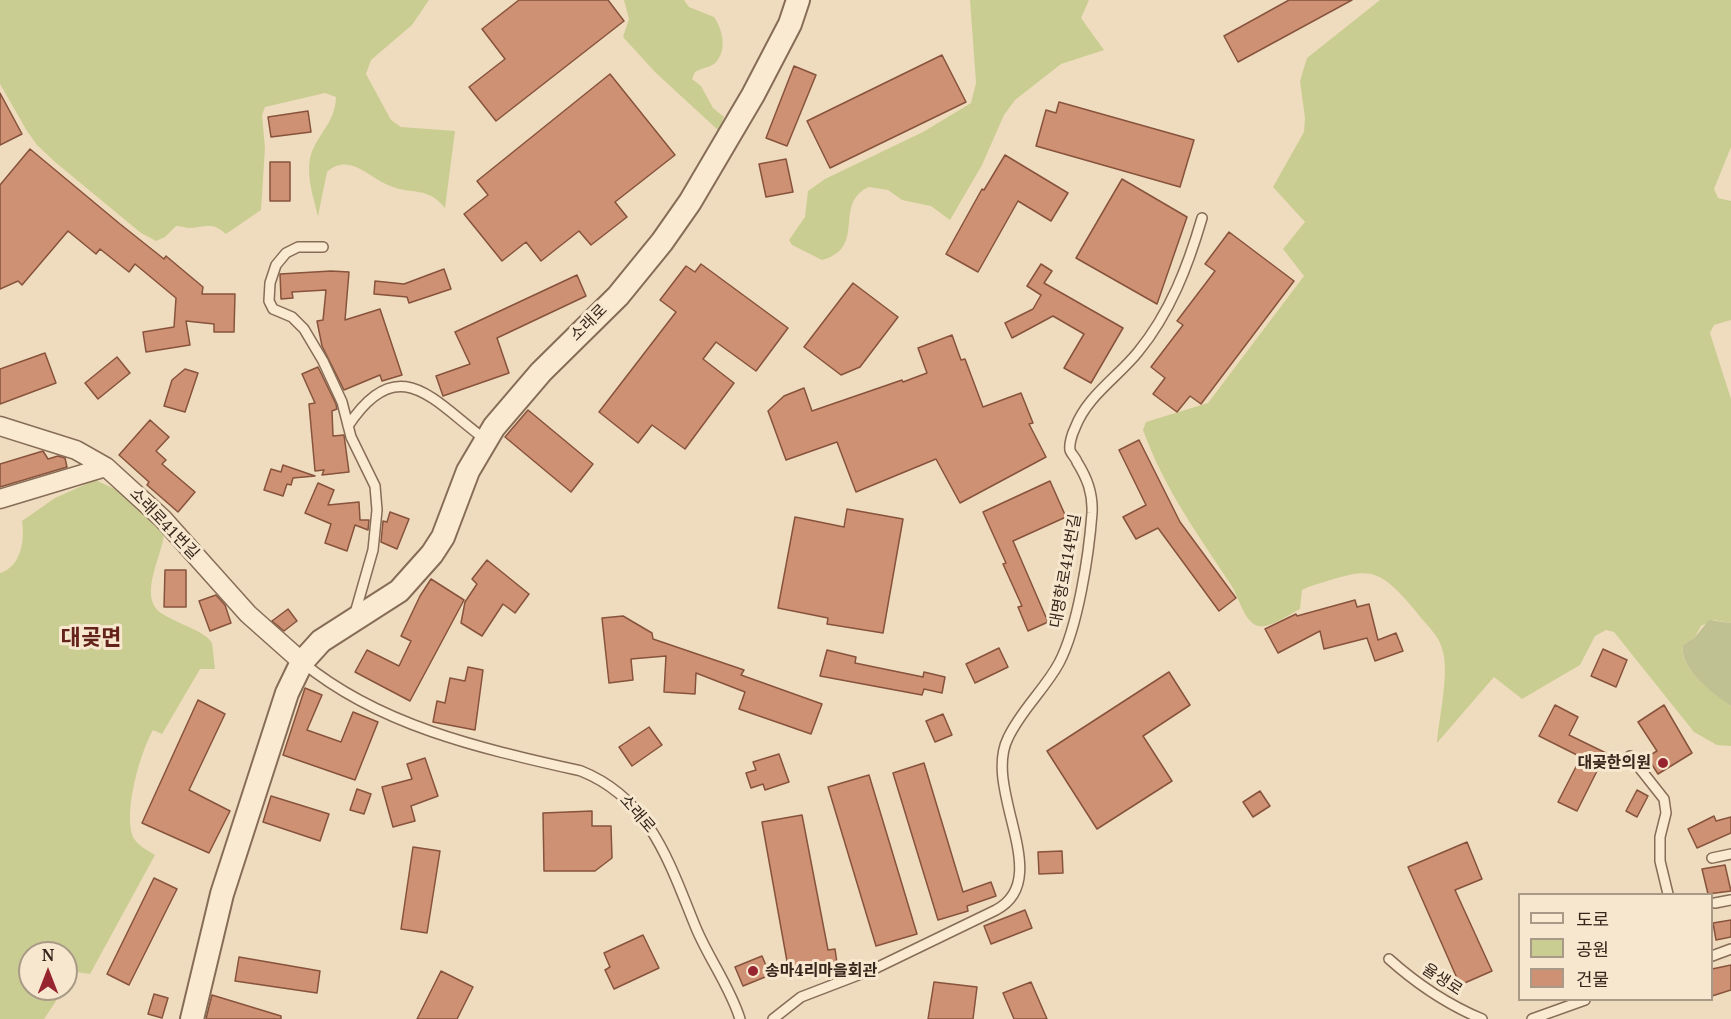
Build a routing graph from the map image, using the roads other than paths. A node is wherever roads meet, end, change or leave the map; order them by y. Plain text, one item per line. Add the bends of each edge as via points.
1 (798, 0) edge
2 (1202, 218) dead end
3 (323, 247) dead end
4 (0, 426) edge
5 (348, 426) junction
6 (486, 440) junction
7 (106, 467) junction
8 (0, 499) edge
9 (353, 621) junction
10 (302, 662) junction
11 (1630, 756) dead end
12 (1731, 854) edge
13 (1712, 858) dead end
14 (1668, 893) edge
15 (1731, 900) edge
16 (1715, 903) dead end
17 (1731, 949) edge
18 (1713, 956) edge
19 (1389, 959) dead end
20 (1580, 1001) edge
21 (192, 1019) edge
22 (740, 1019) edge
23 (773, 1019) edge
24 (1482, 1019) edge
25 (1532, 1019) edge

1 - 6 street, 소래로 via 790,24 753,95 662,242 618,296 541,372
2 - 23 lane, 대명항로414번길 via 1187,264 1158,326 1088,404 1071,439 1070,450 1090,488 1090,533 1066,649 1015,725 1002,757 1021,874 1014,897 874,969 801,997
3 - 5 lane via 298,247 286,253 276,265 269,300 273,309 292,317 304,329 332,381
4 - 7 street, 소래로41번길 via 76,450
5 - 6 lane via 376,394 417,387 434,396
5 - 9 lane via 375,486 376,510 369,573
6 - 9 street, 소래로 via 432,554 399,591
7 - 8 street
7 - 10 street, 소래로41번길 via 163,519 248,614
9 - 10 street, 소래로 via 321,641
10 - 21 street, 소래로 via 287,693 222,894
10 - 22 lane, 소래로 via 326,682 445,737 581,771 601,779 617,792 656,836 671,863 696,928
11 - 14 lane via 1664,799 1660,861
12 - 13 lane
15 - 16 lane
17 - 18 lane
19 - 24 lane, 율생로 via 1418,985
20 - 25 lane

